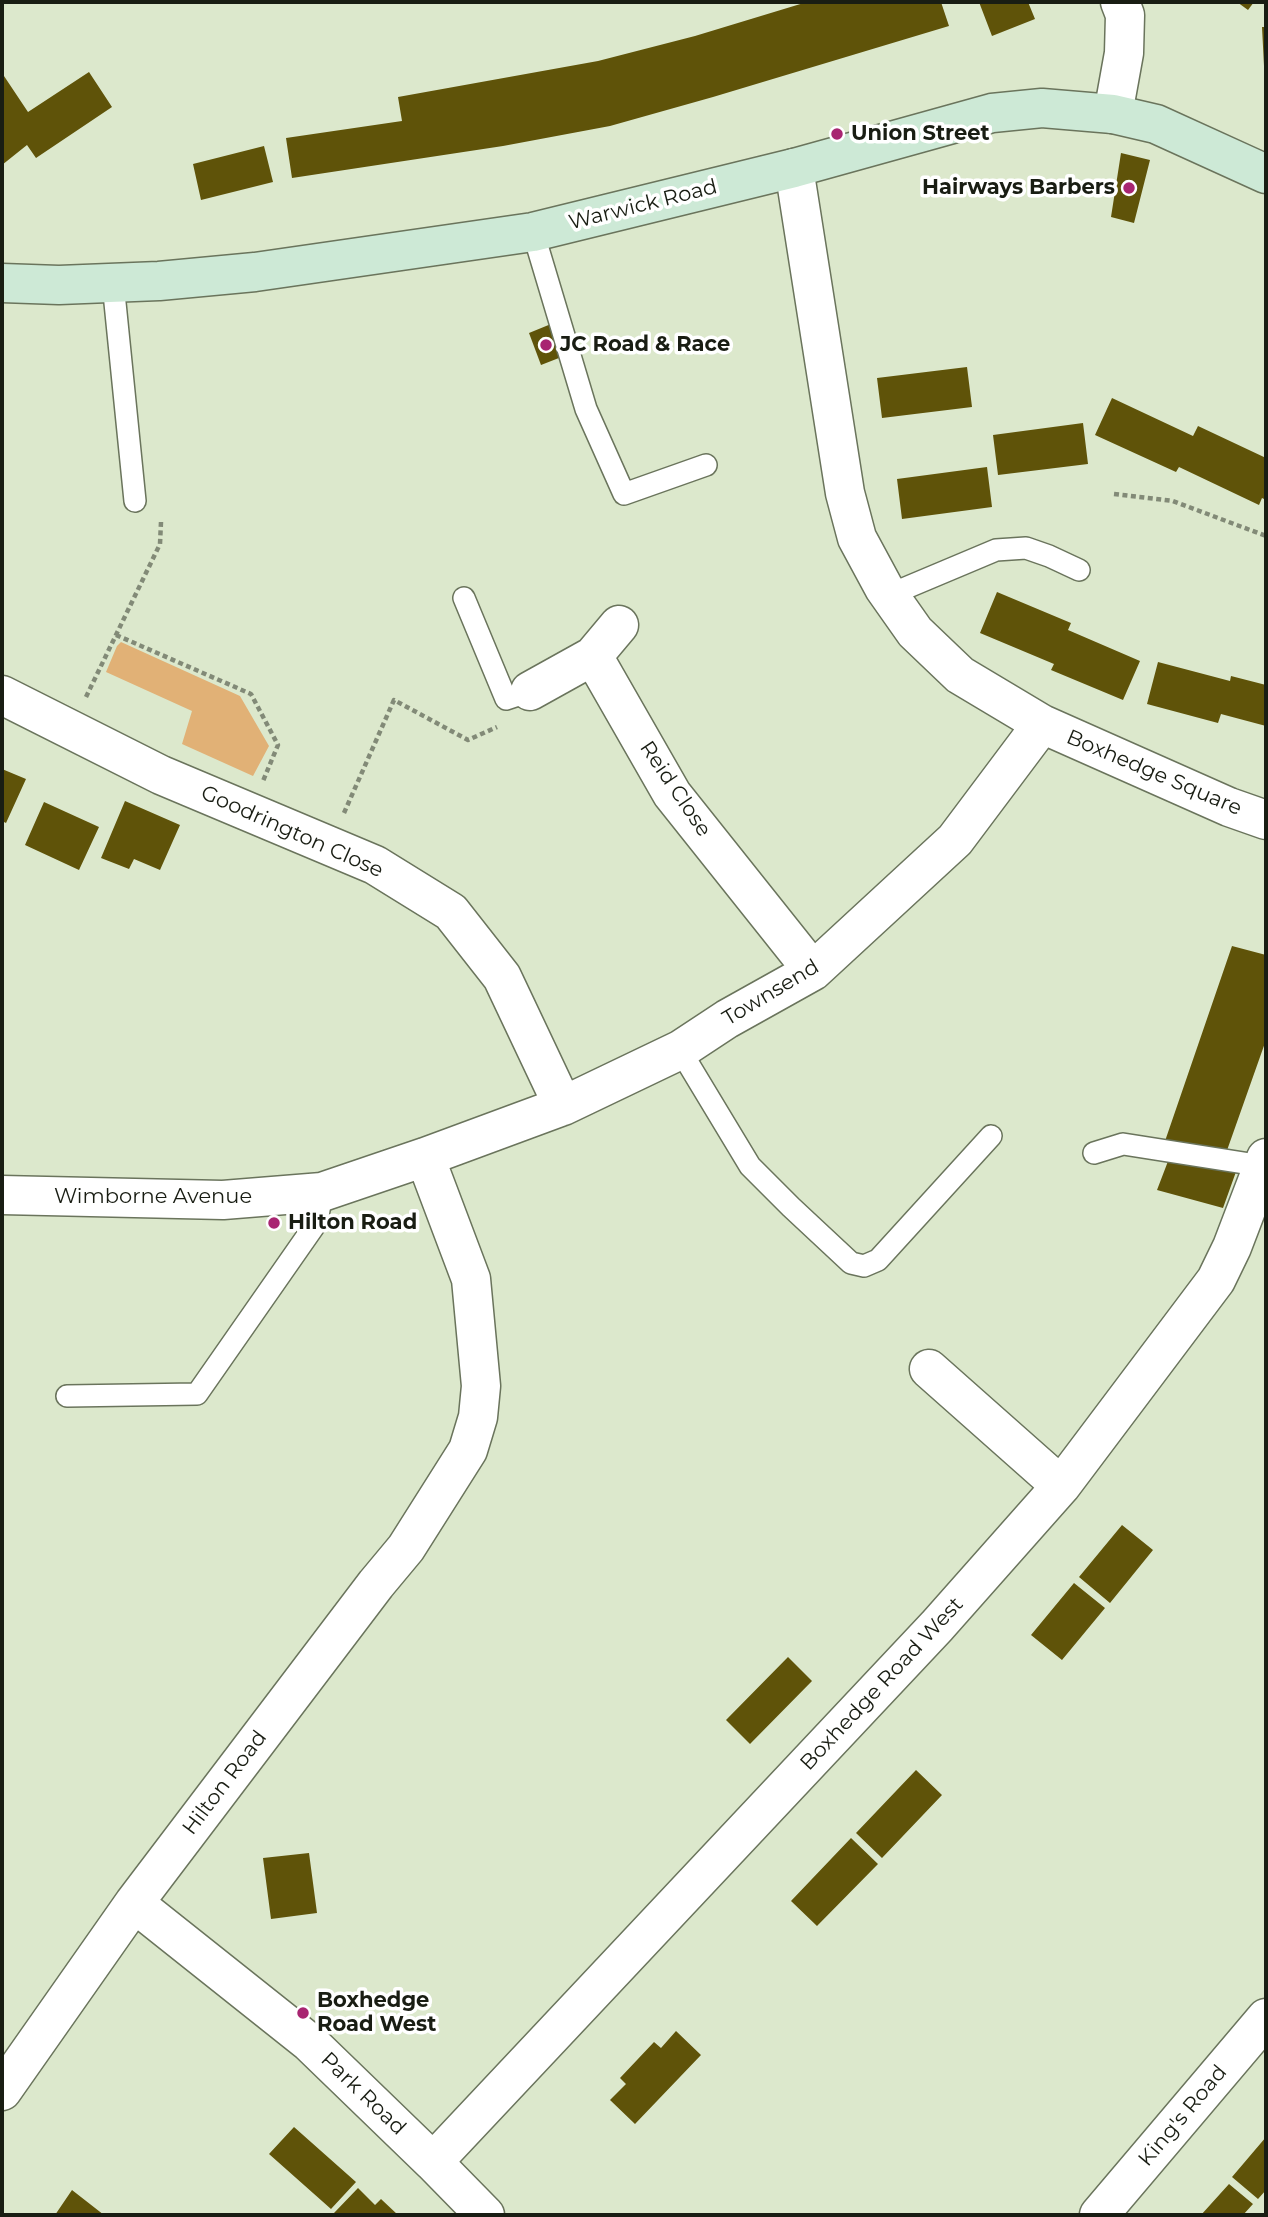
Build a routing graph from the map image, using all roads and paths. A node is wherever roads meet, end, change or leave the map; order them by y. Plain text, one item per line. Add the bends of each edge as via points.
1 (1120, 2) edge
2 (1113, 114) junction
3 (794, 168) junction
4 (1266, 174) edge
5 (533, 232) junction
6 (2, 283) edge
7 (113, 283) junction
8 (706, 465) dead end
9 (1114, 494) dead end
10 (135, 501) dead end
11 (161, 522) dead end
12 (1266, 536) edge
13 (1079, 570) dead end
14 (889, 595) junction
15 (464, 598) dead end
16 (619, 625) dead end
17 (116, 635) junction
18 (593, 656) junction
19 (530, 691) junction
20 (2, 695) edge
21 (1042, 724) junction
22 (70, 729) junction
23 (250, 812) junction
24 (1266, 820) edge
25 (329, 846) junction
26 (813, 971) junction
27 (680, 1050) junction
28 (563, 1106) junction
29 (991, 1136) dead end
30 (1094, 1153) dead end
31 (425, 1157) junction
32 (1265, 1162) edge
33 (323, 1192) junction
34 (2, 1195) edge
35 (929, 1368) dead end
36 (67, 1396) dead end
37 (1061, 1486) junction
38 (134, 1903) junction
39 (1266, 2018) edge
40 (2, 2091) edge
41 (433, 2162) junction
42 (485, 2215) edge
43 (1099, 2215) edge

1 - 2 street via 1125,15 1124,52
2 - 3 main road, Warwick Road via 1042,108 992,113
2 - 4 main road, Warwick Road via 1156,124
3 - 5 main road, Warwick Road
3 - 14 street via 845,493 857,538
5 - 7 main road, Warwick Road via 255,272
5 - 8 lane via 586,409 624,494
6 - 7 main road, Warwick Road
7 - 10 lane
9 - 12 path via 1173,501
11 - 17 path via 160,544
13 - 14 lane via 1027,548 996,550
14 - 21 street via 915,632 960,675
15 - 19 lane via 506,699
16 - 18 street
17 - 22 path
17 - 23 path via 251,694 278,746
18 - 19 street
18 - 26 street, Reid Close via 673,794
19 - 25 path via 502,725 468,740 394,700
20 - 22 street, Goodrington Close
21 - 24 street, Boxhedge Square
21 - 26 street, Townsend via 955,840
22 - 23 street, Goodrington Close via 161,775
23 - 25 street, Goodrington Close
25 - 28 street, Goodrington Close via 375,865 451,912 502,977
26 - 27 street, Townsend
27 - 28 street, Townsend
27 - 29 lane via 750,1166 851,1263 864,1266 878,1260
28 - 31 street, Townsend
30 - 32 lane via 1123,1144
31 - 33 street, Wimborne Avenue
31 - 38 street, Hilton Road via 471,1279 481,1386 468,1450 407,1548
32 - 37 street, Boxhedge Road West via 1216,1280
33 - 34 street, Wimborne Avenue via 223,1200
33 - 36 lane via 317,1222 197,1394
35 - 37 street
37 - 41 street, Boxhedge Road West via 937,1626
38 - 40 street, Hilton Road
38 - 41 street, Park Road via 310,2043
39 - 43 street, King's Road
41 - 42 street, Park Road

